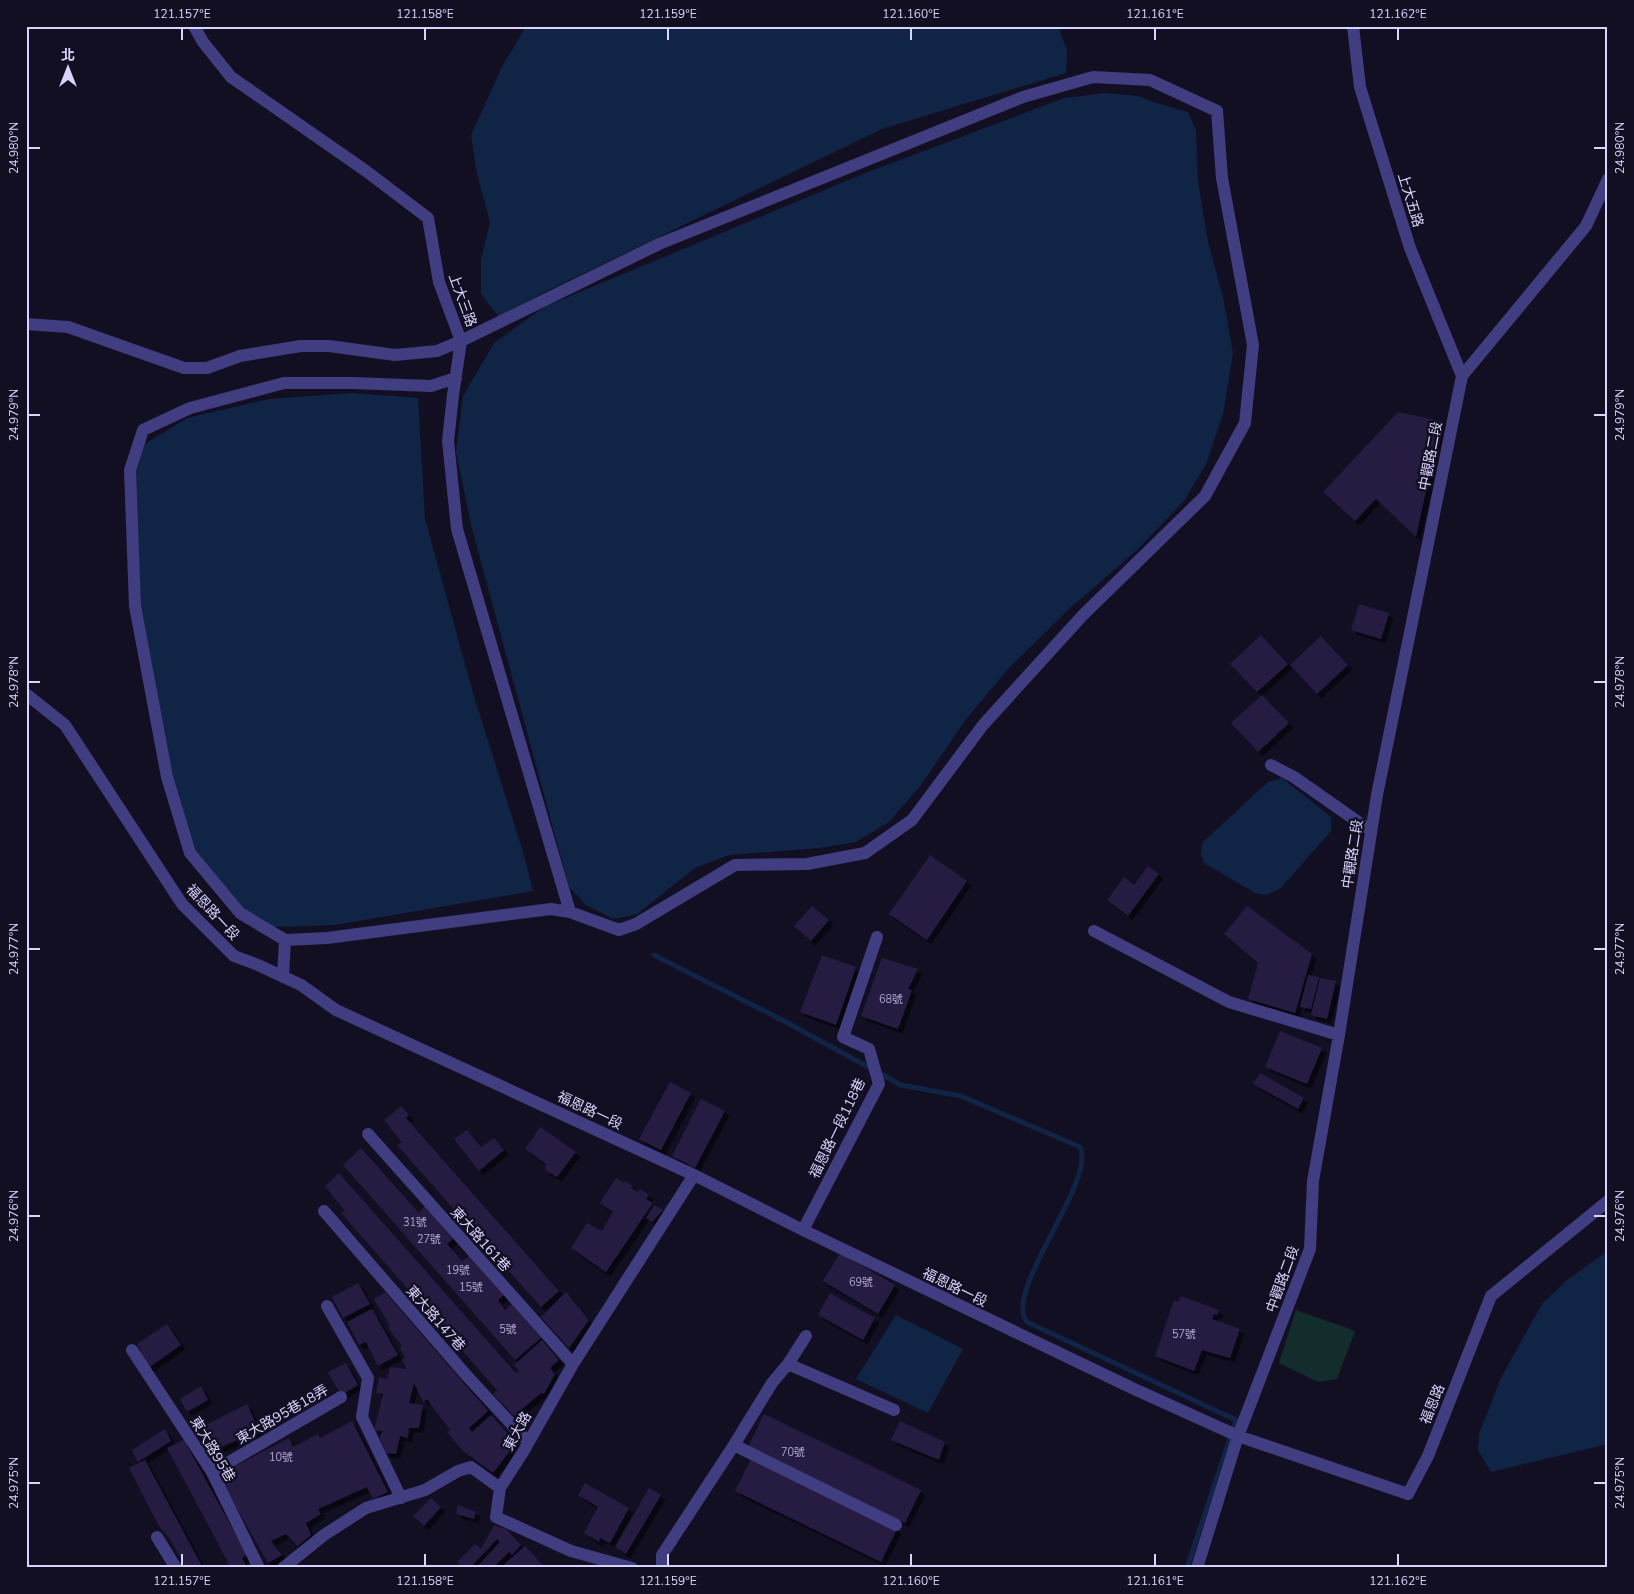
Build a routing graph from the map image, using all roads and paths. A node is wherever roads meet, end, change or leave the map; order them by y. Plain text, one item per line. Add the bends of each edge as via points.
1 (194, 26) edge
2 (1354, 26) edge
3 (1608, 179) edge
4 (26, 324) edge
5 (461, 341) junction
6 (1462, 376) junction
7 (456, 378) junction
8 (26, 694) edge
9 (1271, 765) dead end
10 (1371, 831) junction
11 (570, 912) junction
12 (1094, 931) dead end
13 (877, 937) dead end
14 (284, 940) junction
15 (283, 977) junction
16 (1339, 1034) junction
17 (368, 1134) dead end
18 (694, 1175) junction
19 (1608, 1201) edge
20 (324, 1212) dead end
21 (803, 1230) junction
22 (327, 1306) dead end
23 (806, 1336) dead end
24 (132, 1350) dead end
25 (572, 1364) junction
26 (788, 1364) junction
27 (341, 1398) dead end
28 (894, 1410) dead end
29 (1238, 1436) junction
30 (528, 1442) junction
31 (734, 1445) junction
32 (212, 1472) junction
33 (500, 1488) junction
34 (401, 1498) junction
35 (896, 1524) dead end
36 (157, 1536) dead end
37 (602, 1564) edge
38 (176, 1568) edge
39 (260, 1568) edge
40 (283, 1568) edge
41 (632, 1568) edge
42 (662, 1568) edge
43 (1197, 1568) edge

1 - 5 street, 上大三路 via 202,42 232,77 428,218 439,282
2 - 6 street, 上大五路 via 1360,87 1410,248
3 - 6 street, 中觀路二段 via 1586,226
4 - 5 street, 上大三路 via 68,327 184,368 207,368 240,356 301,346 329,346 395,355 437,351
5 - 7 street
5 - 11 street via 659,244 1022,97 1093,77 1150,80 1217,111 1222,178 1253,345 1245,423 1205,496 1083,615 990,718 912,820 865,853 807,864 735,865 636,924 619,930
6 - 10 street, 中觀路二段
7 - 11 street via 448,441 457,528
7 - 14 street via 431,386 284,382 190,408 143,430 130,470 135,606 167,777 190,852 240,913
8 - 15 street, 福恩路一段 via 65,725 182,904 234,956
9 - 10 street via 1294,777
10 - 16 street, 中觀路二段
11 - 14 street via 551,909 327,938
12 - 16 street via 1229,1002
13 - 21 street, 福恩路一段118巷 via 843,1037 869,1050 879,1084
14 - 15 street
15 - 18 street, 福恩路一段 via 301,985 336,1010
16 - 29 street, 中觀路二段 via 1314,1181 1310,1249
17 - 25 street, 東大路161巷
18 - 21 street, 福恩路一段
18 - 25 street, 東大路
19 - 29 street, 福恩路 via 1491,1296 1428,1456 1408,1494
20 - 30 street, 東大路147巷
21 - 29 street, 福恩路一段
22 - 34 street via 368,1378 362,1417
23 - 26 street
24 - 32 street, 東大路95巷
25 - 30 street, 東大路
26 - 28 street
26 - 31 street via 772,1382
27 - 32 street, 東大路95巷18弄
29 - 43 street, 中觀路二段
30 - 33 street, 東大路
31 - 35 street
31 - 42 street via 662,1556
32 - 39 street, 東大路95巷
33 - 34 street via 471,1467
33 - 37 street via 496,1517
34 - 40 street via 366,1508 324,1535
36 - 38 street
37 - 41 street

